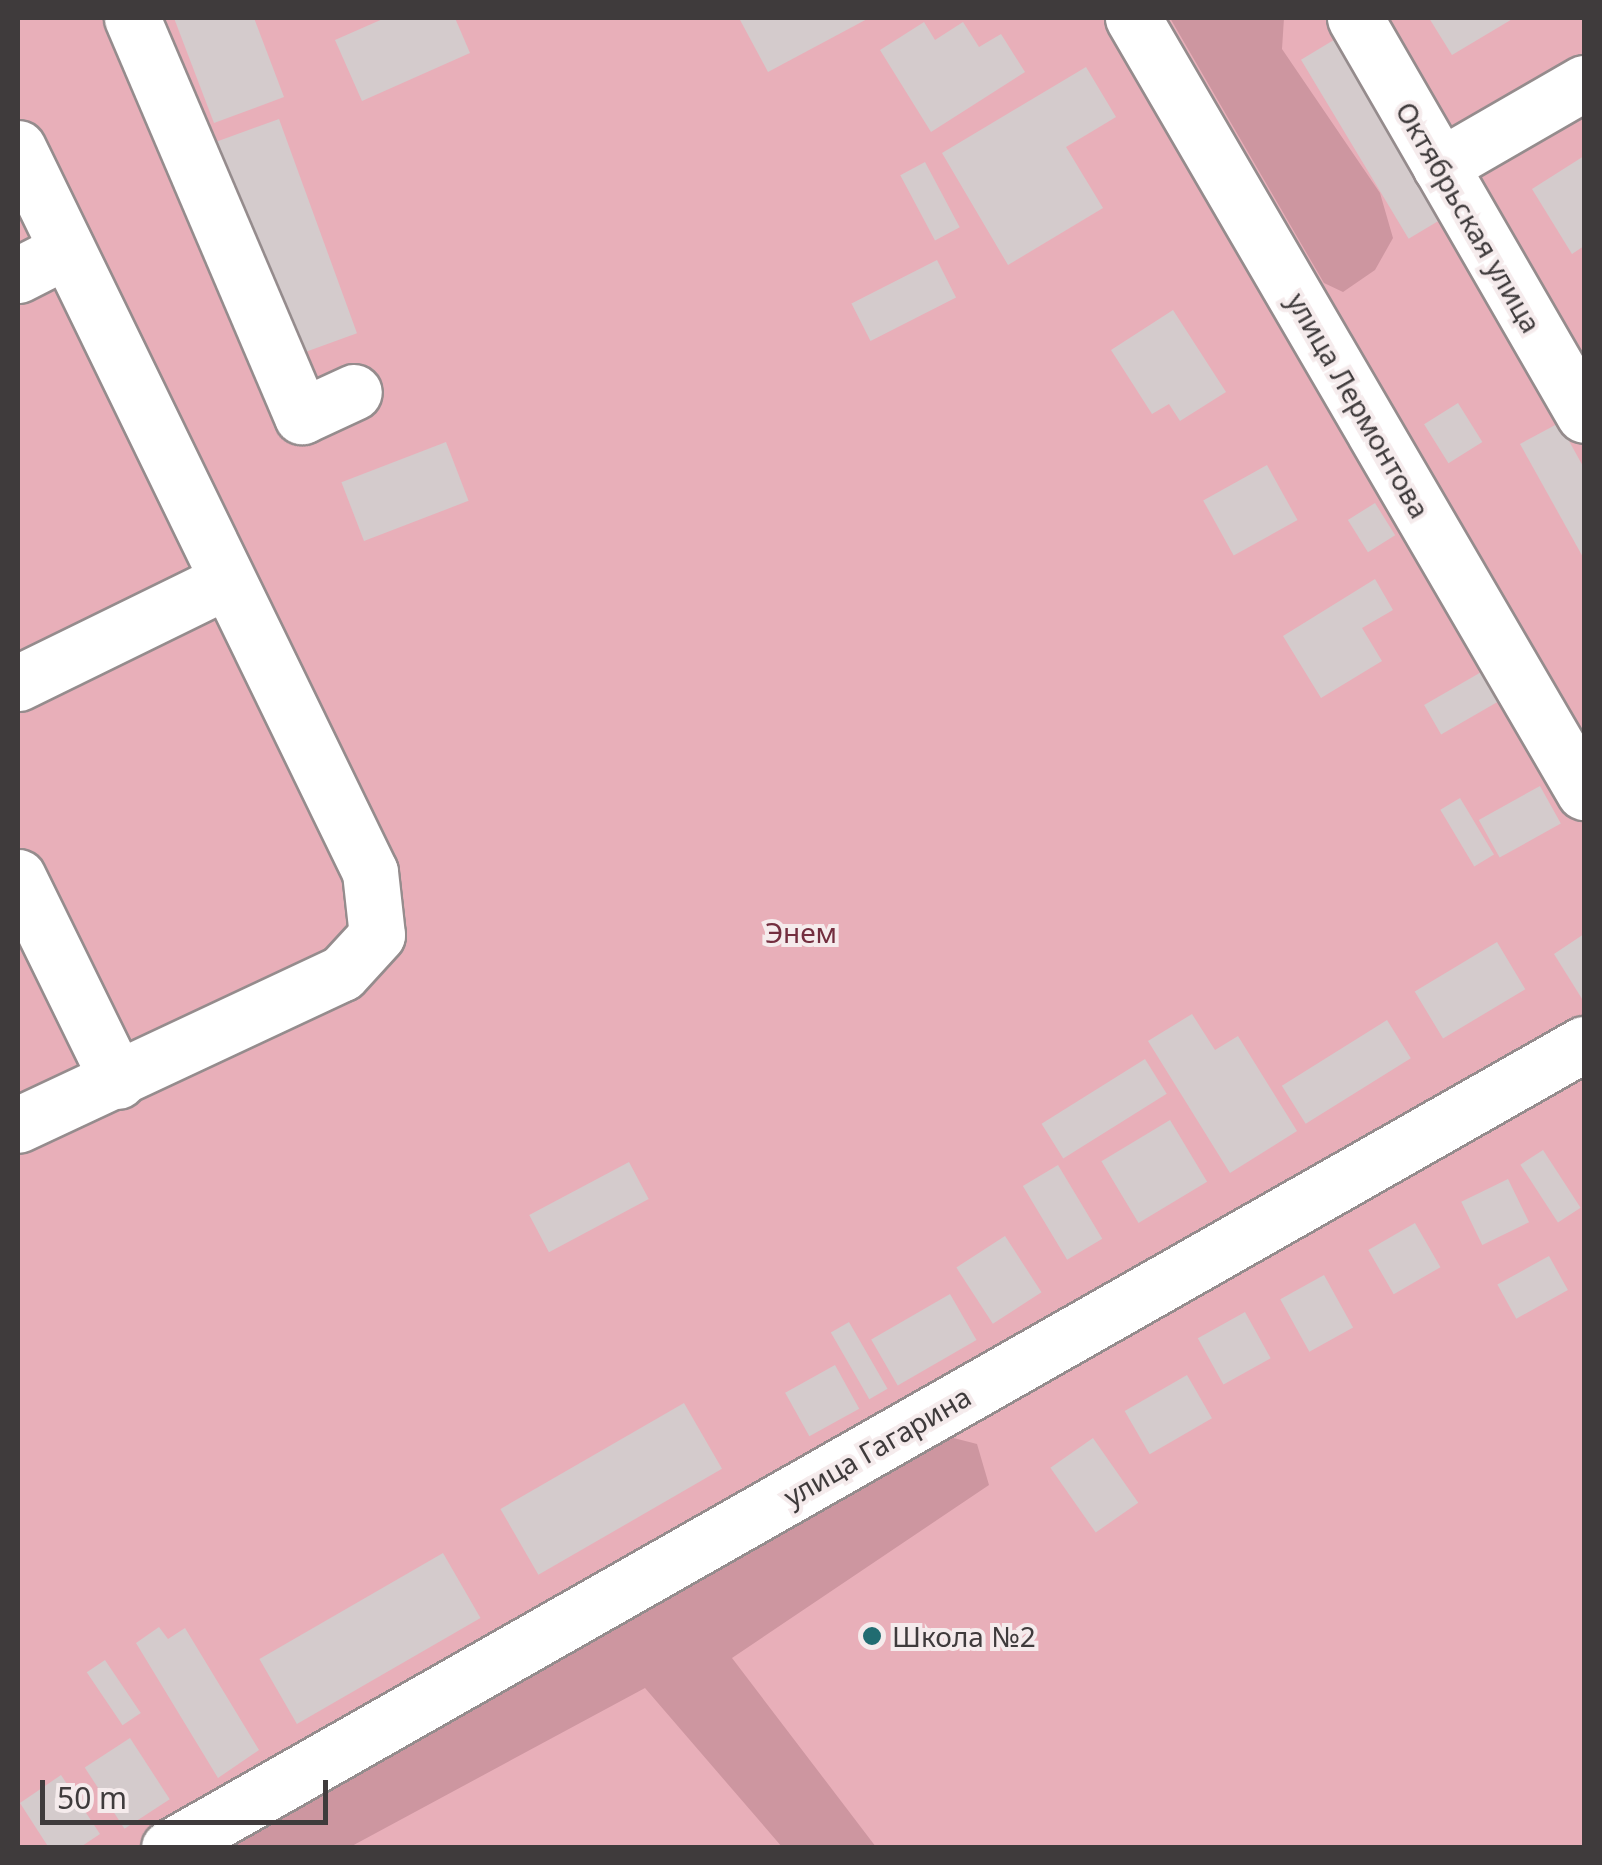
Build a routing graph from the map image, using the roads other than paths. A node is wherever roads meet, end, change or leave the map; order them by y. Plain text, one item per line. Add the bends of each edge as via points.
1 (132, 18) edge
2 (1134, 18) edge
3 (1355, 18) edge
4 (1584, 83) edge
5 (18, 148) edge
6 (1440, 166) junction
7 (67, 250) junction
8 (18, 276) edge
9 (1566, 340) edge
10 (354, 392) dead end
11 (1584, 415) edge
12 (226, 581) junction
13 (18, 683) edge
14 (1584, 792) edge
15 (18, 877) edge
16 (1584, 1044) edge
17 (118, 1081) junction
18 (18, 1125) edge
19 (169, 1848) edge

1 - 10 street via 302,416
2 - 14 street, улица Лермонтова
3 - 6 street, Октябрьская улица
4 - 6 street
5 - 7 street
6 - 9 street, Октябрьская улица
7 - 8 street
7 - 12 street
9 - 11 street, Октябрьская улица
12 - 13 street
12 - 17 street via 370,872 377,934 342,974
15 - 17 street
16 - 19 street, улица Гагарина
17 - 18 street

